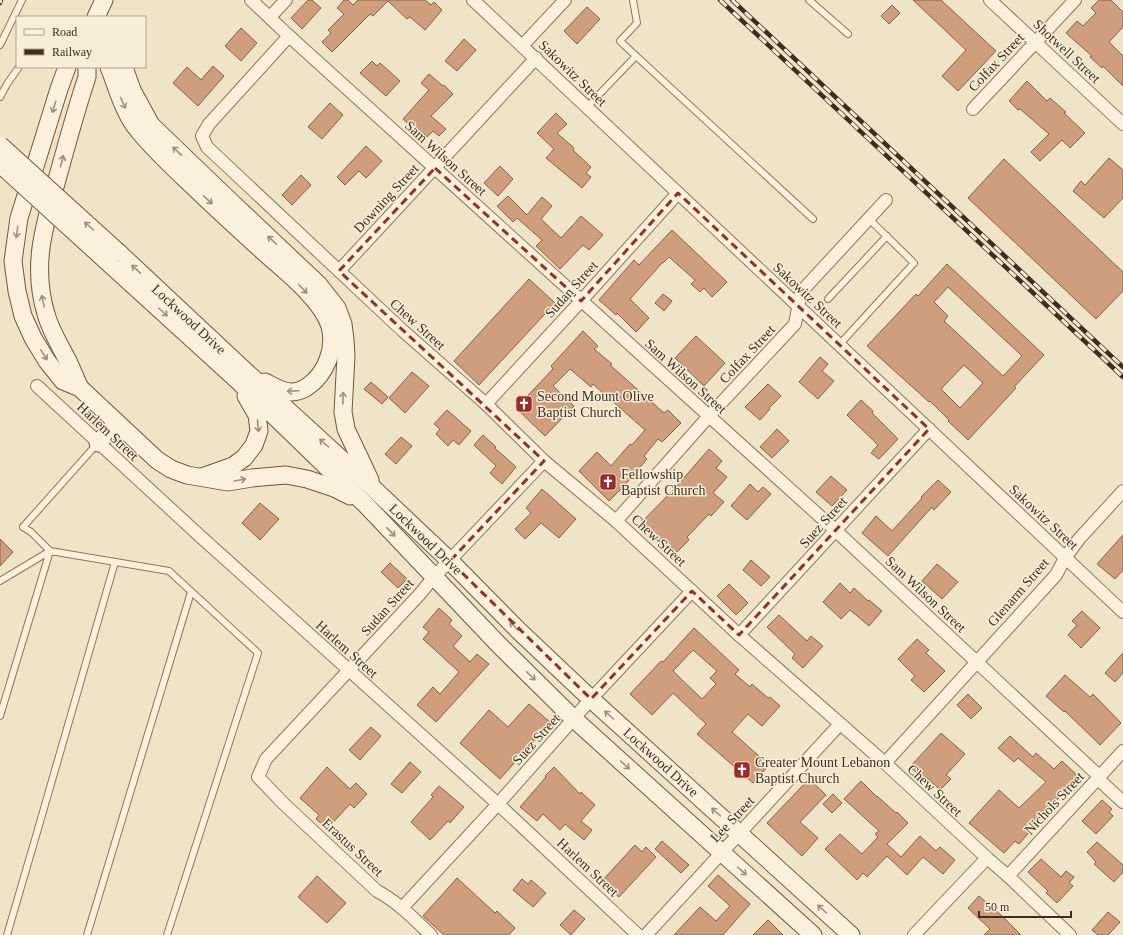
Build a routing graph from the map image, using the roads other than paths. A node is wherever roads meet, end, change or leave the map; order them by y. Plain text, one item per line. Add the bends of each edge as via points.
1 (22, 0) edge
2 (104, 0) edge
3 (251, 0) edge
4 (286, 0) edge
5 (473, 0) edge
6 (565, 0) edge
7 (633, 0) edge
8 (809, 0) edge
9 (990, 0) edge
10 (1075, 0) edge
11 (96, 16) edge
12 (270, 17) junction
13 (848, 34) dead end
14 (289, 36) junction
15 (1035, 42) junction
16 (0, 45) edge
17 (522, 46) junction
18 (636, 56) junction
19 (536, 58) junction
20 (18, 68) edge
21 (64, 68) edge
22 (109, 68) edge
23 (124, 68) edge
24 (87, 72) edge
25 (0, 97) edge
26 (587, 107) junction
27 (973, 109) dead end
28 (1123, 124) edge
29 (0, 145) edge
30 (0, 164) edge
31 (435, 168) junction
32 (678, 193) junction
33 (886, 200) dead end
34 (813, 219) dead end
35 (869, 219) junction
36 (887, 236) junction
37 (116, 260) junction
38 (339, 271) junction
39 (828, 299) dead end
40 (581, 301) junction
41 (798, 307) junction
42 (839, 345) junction
43 (239, 374) junction
44 (37, 386) dead end
45 (80, 388) junction
46 (486, 404) junction
47 (709, 416) junction
48 (118, 423) junction
49 (929, 429) junction
50 (98, 443) junction
51 (544, 461) junction
52 (202, 478) junction
53 (374, 489) junction
54 (1123, 491) edge
55 (365, 504) junction
56 (616, 520) junction
57 (835, 530) junction
58 (50, 551) junction
59 (1065, 558) junction
60 (450, 561) junction
61 (115, 562) junction
62 (434, 578) junction
63 (0, 582) edge
64 (692, 591) junction
65 (191, 592) junction
66 (1123, 612) edge
67 (740, 635) junction
68 (976, 662) junction
69 (349, 671) junction
70 (591, 699) junction
71 (0, 716) edge
72 (574, 719) junction
73 (840, 724) junction
74 (1123, 751) edge
75 (885, 763) junction
76 (258, 777) joint
77 (1098, 777) junction
78 (1123, 802) edge
79 (498, 804) junction
80 (740, 834) junction
81 (722, 852) junction
82 (987, 858) junction
83 (1008, 876) junction
84 (402, 908) junction
85 (7, 935) edge
86 (87, 935) edge
87 (167, 935) edge
88 (431, 935) edge
89 (638, 935) edge
90 (646, 935) edge
91 (813, 935) edge
92 (851, 935) edge
93 (914, 935) edge
94 (1070, 935) edge

1 - 16 lane
2 - 11 main road
3 - 12 street, Sam Wilson Street
4 - 12 street
5 - 17 street, Sakowitz Street
6 - 17 street
7 - 18 lane via 637,23 620,41
8 - 13 lane
9 - 15 street, Shotwell Street
10 - 15 street, Colfax Street
12 - 14 street, Sam Wilson Street
14 - 31 street, Sam Wilson Street
14 - 38 street, Chew Street via 209,124 202,136 207,147
15 - 27 street, Colfax Street
15 - 28 street, Shotwell Street
17 - 19 street, Sakowitz Street
18 - 26 lane
18 - 34 lane
19 - 26 street, Sakowitz Street
19 - 31 street, Downing Street
20 - 25 lane
21 - 24 main road
21 -> 45 main road via 20,218 13,261 23,316 33,338 63,382
22 -> 43 main road via 123,104 137,129 166,161 300,285 321,310 329,325 332,341 324,370 313,383 300,391 282,392
53 -> 23 main road via 346,429 343,412 345,340 337,308 319,284 151,125 132,90
45 -> 24 main road via 46,314 40,289 39,263 42,236
26 - 32 street, Sakowitz Street
37 -> 29 main road, Lockwood Drive, bridge
30 - 37 main road, Lockwood Drive, bridge
31 - 38 street, Downing Street
31 - 40 street, Sam Wilson Street
32 - 40 street, Sudan Street
32 - 41 street, Sakowitz Street
33 - 35 street, Colfax Street
35 - 36 lane
35 - 41 street, Colfax Street via 801,292
36 - 39 lane
36 - 42 lane via 914,263
37 - 43 main road, Lockwood Drive
38 - 46 street, Chew Street
40 - 46 street, Sudan Street
40 - 47 street, Sam Wilson Street
41 - 42 street, Sakowitz Street
41 - 47 street, Colfax Street via 795,324
42 - 49 street, Sakowitz Street
43 -> 52 main road via 257,415 259,431 254,445 244,458 233,466
53 -> 43 main road, Lockwood Drive
43 - 55 main road, Lockwood Drive
44 - 50 street, Harlem Street
45 - 48 main road
46 - 51 street, Chew Street
47 - 56 street, Colfax Street
47 - 57 street, Sam Wilson Street
48 - 50 main road
48 - 52 main road via 157,460 171,469
49 - 57 street, Suez Street
49 - 59 street, Sakowitz Street
50 - 58 lane via 23,527
50 - 69 street, Harlem Street
51 - 56 street, Chew Street
51 - 60 street, Sudan Street
52 -> 55 main road via 228,482 286,475 334,488
53 - 60 main road, Lockwood Drive
54 - 59 street, Glenarm Street via 1078,539
55 -> 62 main road, Lockwood Drive
56 - 64 street, Chew Street
57 - 67 street, Suez Street
57 - 68 street, Sam Wilson Street
58 - 61 lane
58 - 63 lane
58 - 71 lane
59 - 66 street, Sakowitz Street
59 - 68 street, Glenarm Street via 1056,574
60 - 62 street, Sudan Street
70 -> 60 main road, Lockwood Drive
61 - 65 lane via 169,571
61 - 85 lane
62 - 69 street, Sudan Street
62 -> 72 main road, Lockwood Drive
64 - 67 street, Chew Street
64 - 70 street, Suez Street
65 - 86 lane
65 - 87 lane via 258,653
67 - 73 street, Chew Street
68 - 75 street, Glenarm Street
68 - 77 street, Sam Wilson Street
69 - 76 street, Sudan Street via 266,759
69 - 79 street, Harlem Street
70 - 72 street, Suez Street
80 -> 70 main road, Lockwood Drive
72 - 79 street, Suez Street
72 -> 81 main road, Lockwood Drive
73 - 75 street, Chew Street
73 - 80 street, Lee Street
74 - 77 street, Nichols Street
75 - 82 street, Chew Street
76 - 84 street, Erastus Street via 377,891
77 - 78 street, Sam Wilson Street
77 - 83 street, Nichols Street
79 - 84 street, Suez Street
79 - 89 street, Harlem Street
80 - 81 street, Lee Street
92 -> 80 main road, Lockwood Drive
81 - 90 street, Lee Street
81 -> 91 main road, Lockwood Drive
82 - 83 street, Chew Street
82 - 93 street
83 - 94 street, Chew Street
84 - 88 street, Erastus Street

